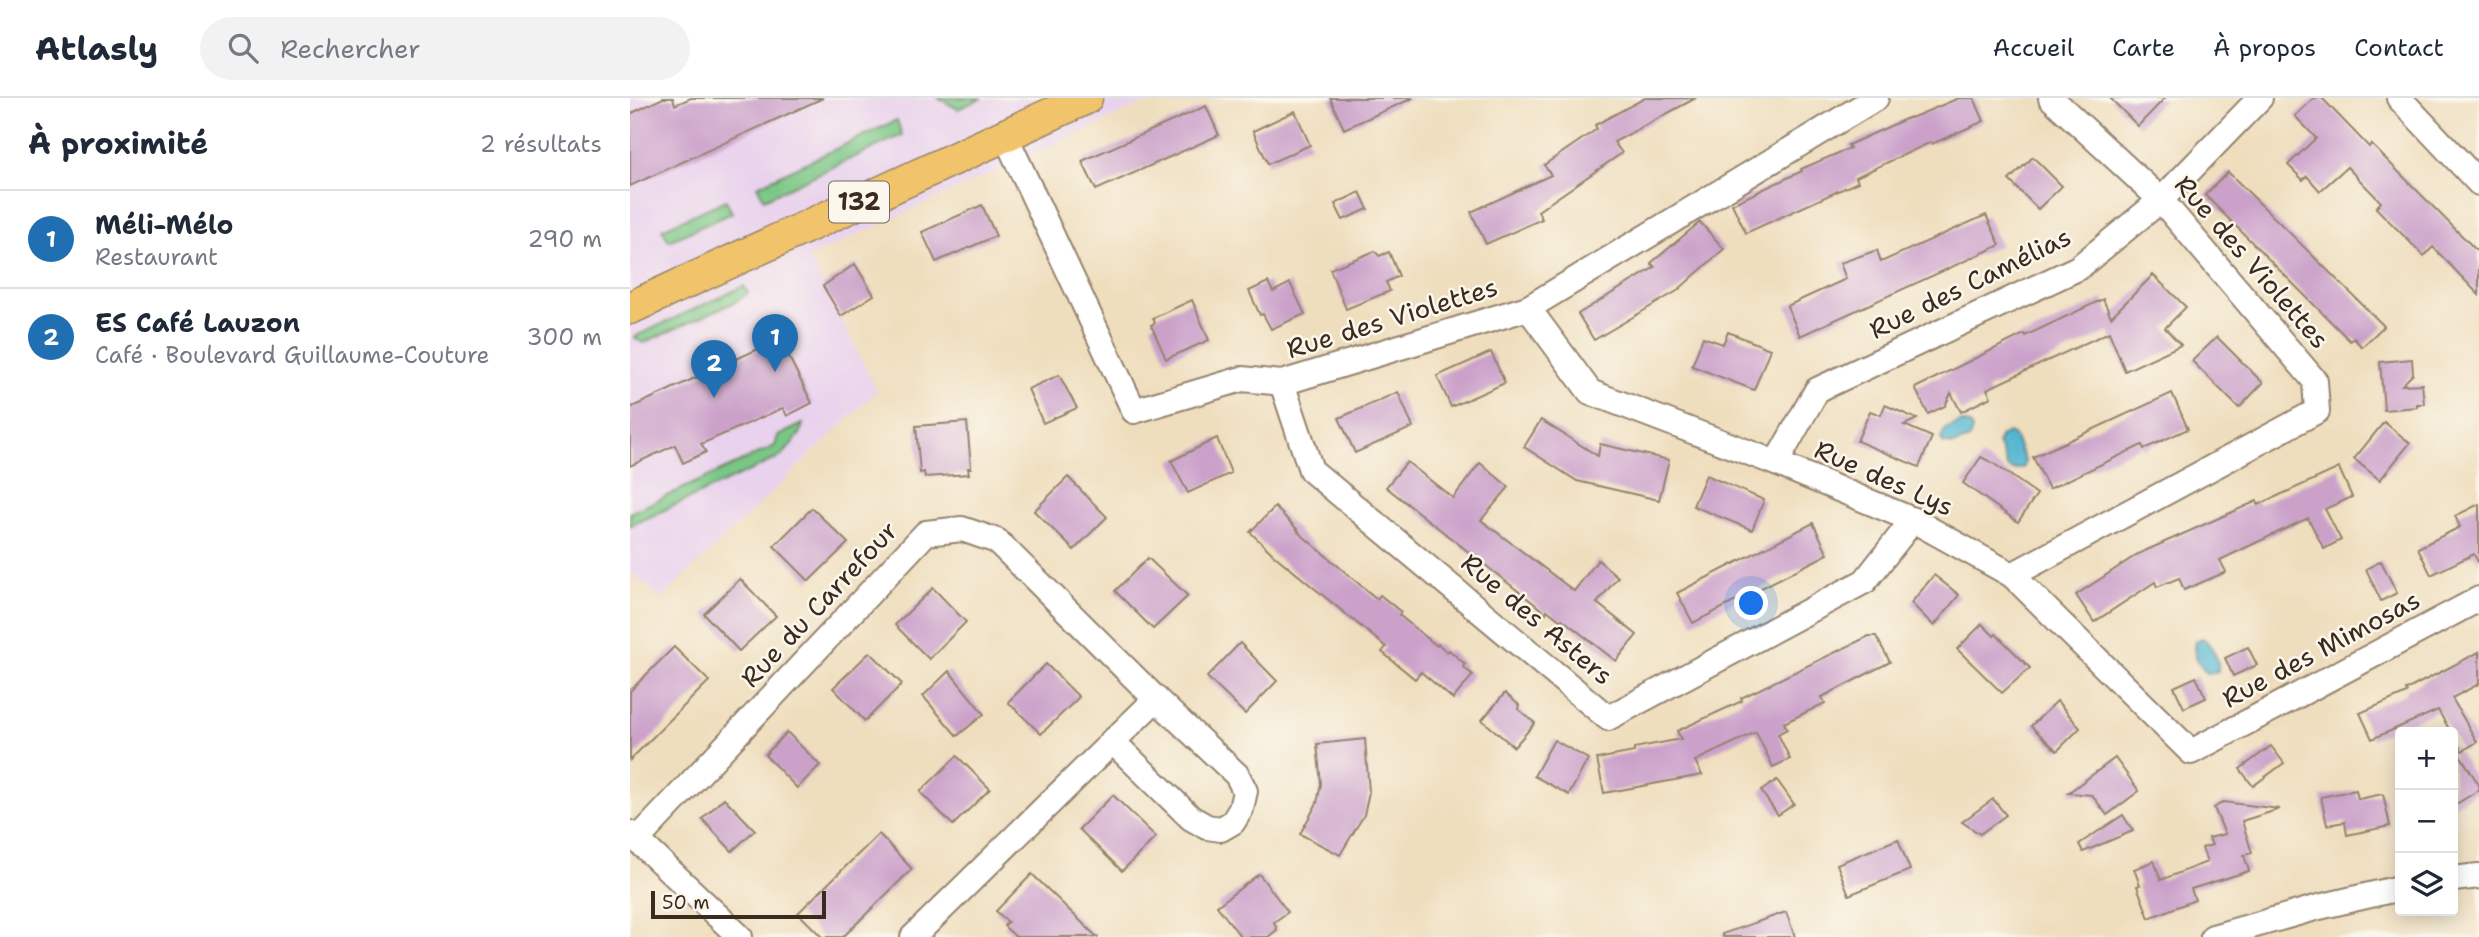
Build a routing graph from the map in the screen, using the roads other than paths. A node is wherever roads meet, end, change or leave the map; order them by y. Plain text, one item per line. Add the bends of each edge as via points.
1 (1086, 98) edge
2 (1875, 98) edge
3 (2051, 98) edge
4 (2260, 98) edge
5 (2399, 98) edge
6 (1005, 135) junction
7 (2479, 183) edge
8 (2161, 200) junction
9 (1528, 307) junction
10 (630, 308) edge
11 (1282, 383) junction
12 (1776, 463) junction
13 (1913, 520) junction
14 (2012, 575) junction
15 (2479, 599) edge
16 (1156, 699) junction
17 (1112, 741) junction
18 (2191, 752) joint
19 (634, 836) edge
20 (2479, 876) edge
21 (2458, 878) edge
22 (2395, 889) edge
23 (740, 937) edge
24 (913, 937) edge
25 (2213, 937) edge

1 - 6 main road, 132
2 - 9 street, Rue des Violettes
3 - 8 street, Rue des Violettes
4 - 8 street, Rue des Camélias
5 - 7 street
6 - 10 main road, 132
6 - 11 street, Rue des Violettes via 1134,411 1242,379
8 - 12 street, Rue des Camélias via 2078,268 1816,390
8 - 14 street, Rue des Violettes via 2315,381 2317,411
9 - 11 street, Rue des Violettes
9 - 12 street, Rue des Lys via 1590,392
11 - 13 street, Rue des Asters via 1311,470 1608,718 1865,581
12 - 13 street, Rue des Lys
13 - 14 street, Rue des Lys
14 - 18 street, Rue des Lys
15 - 18 street, Rue des Mimosas
16 - 17 street
16 - 17 street, Rue du Carrefour via 1237,775 1245,791 1233,822 1220,829 1191,818
16 - 19 street, Rue du Carrefour via 998,541 962,529 926,533
17 - 24 street
19 - 23 street
20 - 21 street
22 - 25 street

